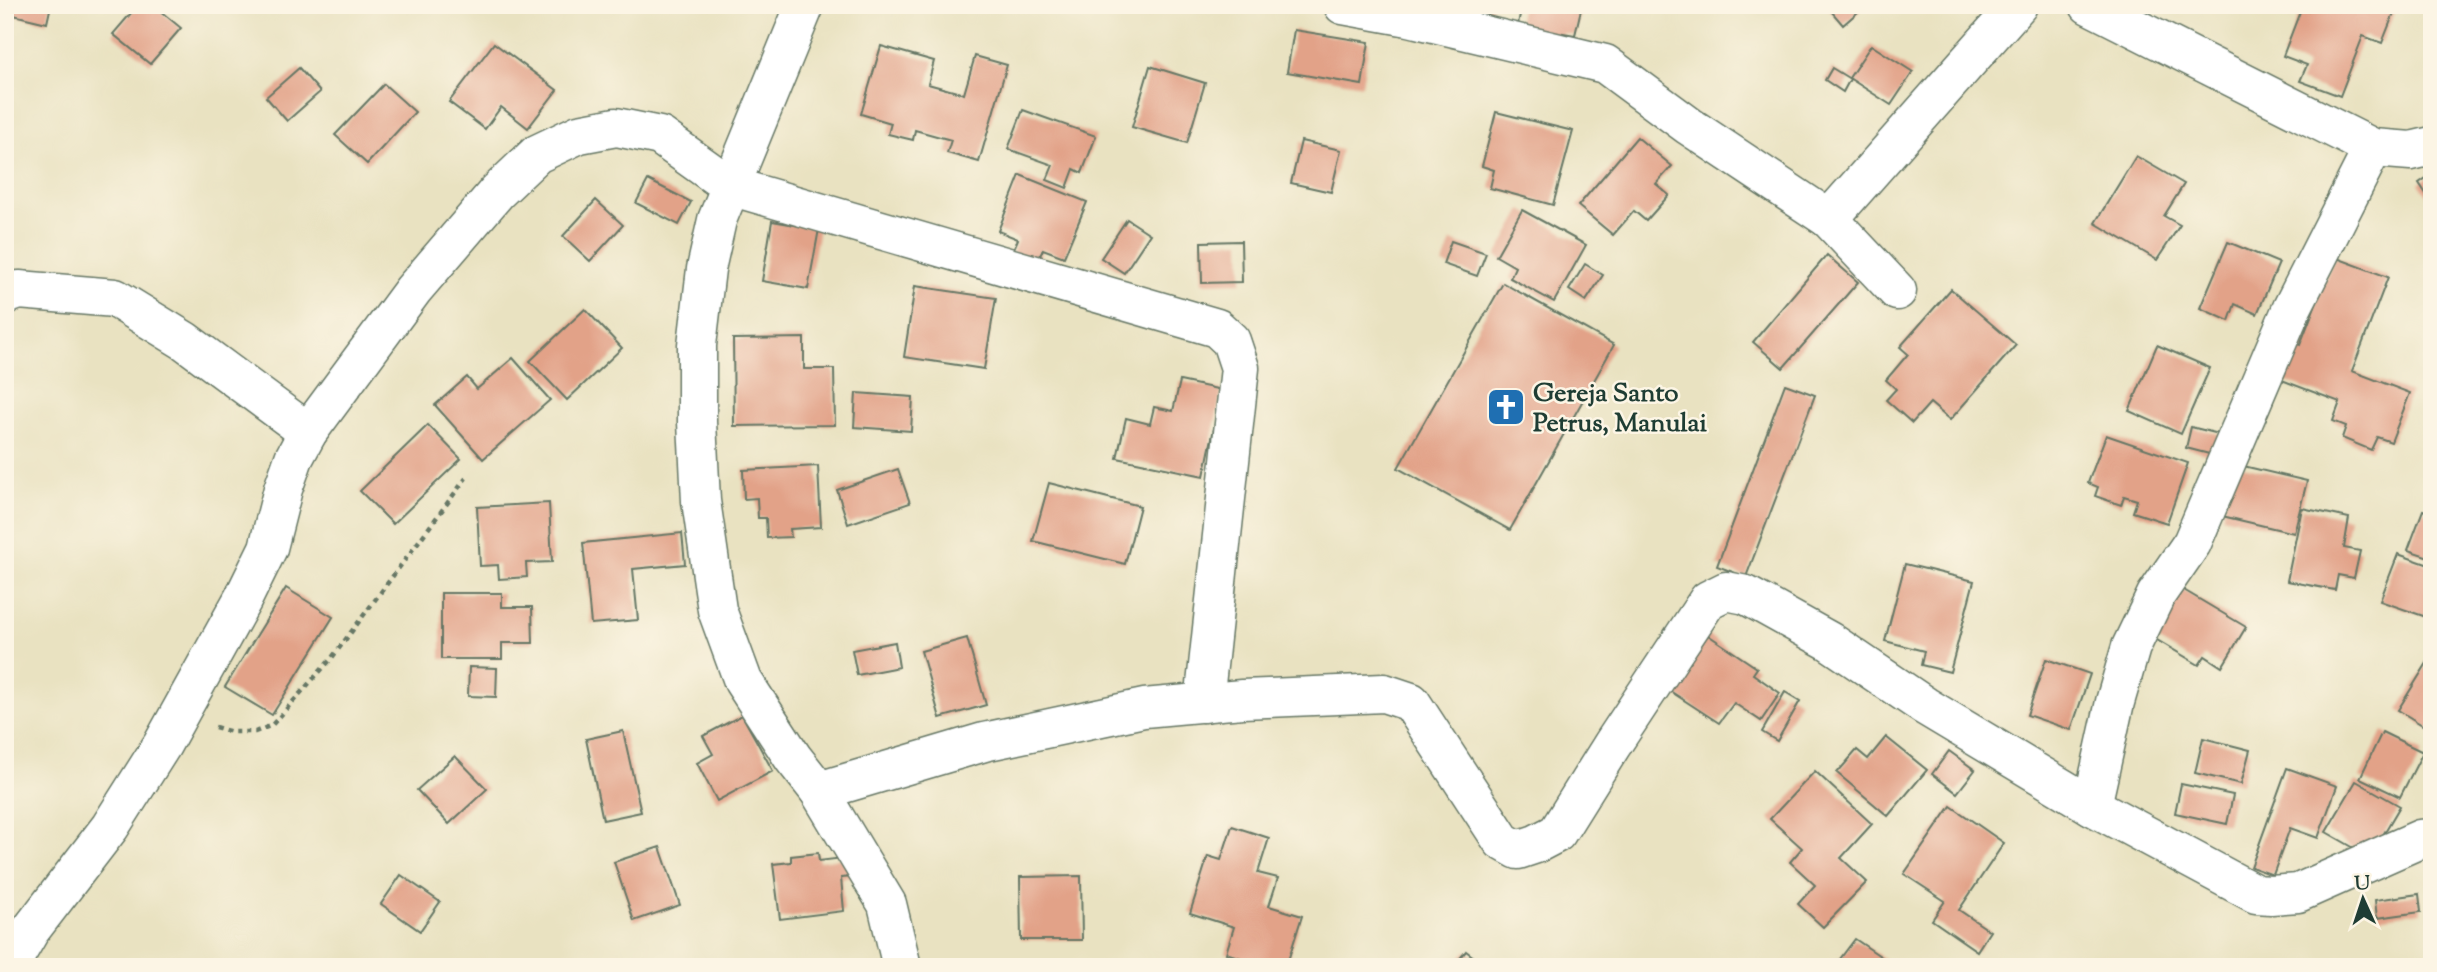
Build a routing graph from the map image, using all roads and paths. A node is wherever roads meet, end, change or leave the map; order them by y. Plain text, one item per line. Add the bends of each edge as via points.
1 (805, 5) edge
2 (1343, 5) edge
3 (2018, 5) edge
4 (2089, 5) edge
5 (2432, 146) edge
6 (2372, 148) junction
7 (730, 186) junction
8 (1829, 219) junction
9 (1897, 291) dead end
10 (5, 295) edge
11 (309, 432) junction
12 (466, 478) dead end
13 (1205, 703) junction
14 (184, 704) junction
15 (819, 790) junction
16 (2092, 806) junction
17 (2428, 831) edge
18 (9, 967) edge
19 (902, 967) edge

1 - 7 street
2 - 8 street via 1605,64
3 - 8 street
4 - 6 street
5 - 6 street via 2411,151
6 - 16 street via 2292,308 2192,543 2156,595 2131,647
7 - 11 street via 660,136 616,127 579,134 537,154 497,192 412,290
7 - 13 street via 1217,328 1231,341 1240,368
7 - 15 street via 706,269 697,345 701,501 717,610 743,681
8 - 9 street
10 - 11 street via 19,290 115,298 185,341
11 - 14 street via 283,489 268,548
12 - 14 path via 331,659 272,725 255,732 233,732 209,726
13 - 15 street via 1144,708 984,742
13 - 16 street via 1384,692 1411,702 1502,841 1518,850 1557,833 1708,600 1726,591 1746,595 1829,641 1924,706
14 - 18 street via 110,827 30,931
15 - 19 street via 887,904
16 - 17 street via 2256,894 2298,893

